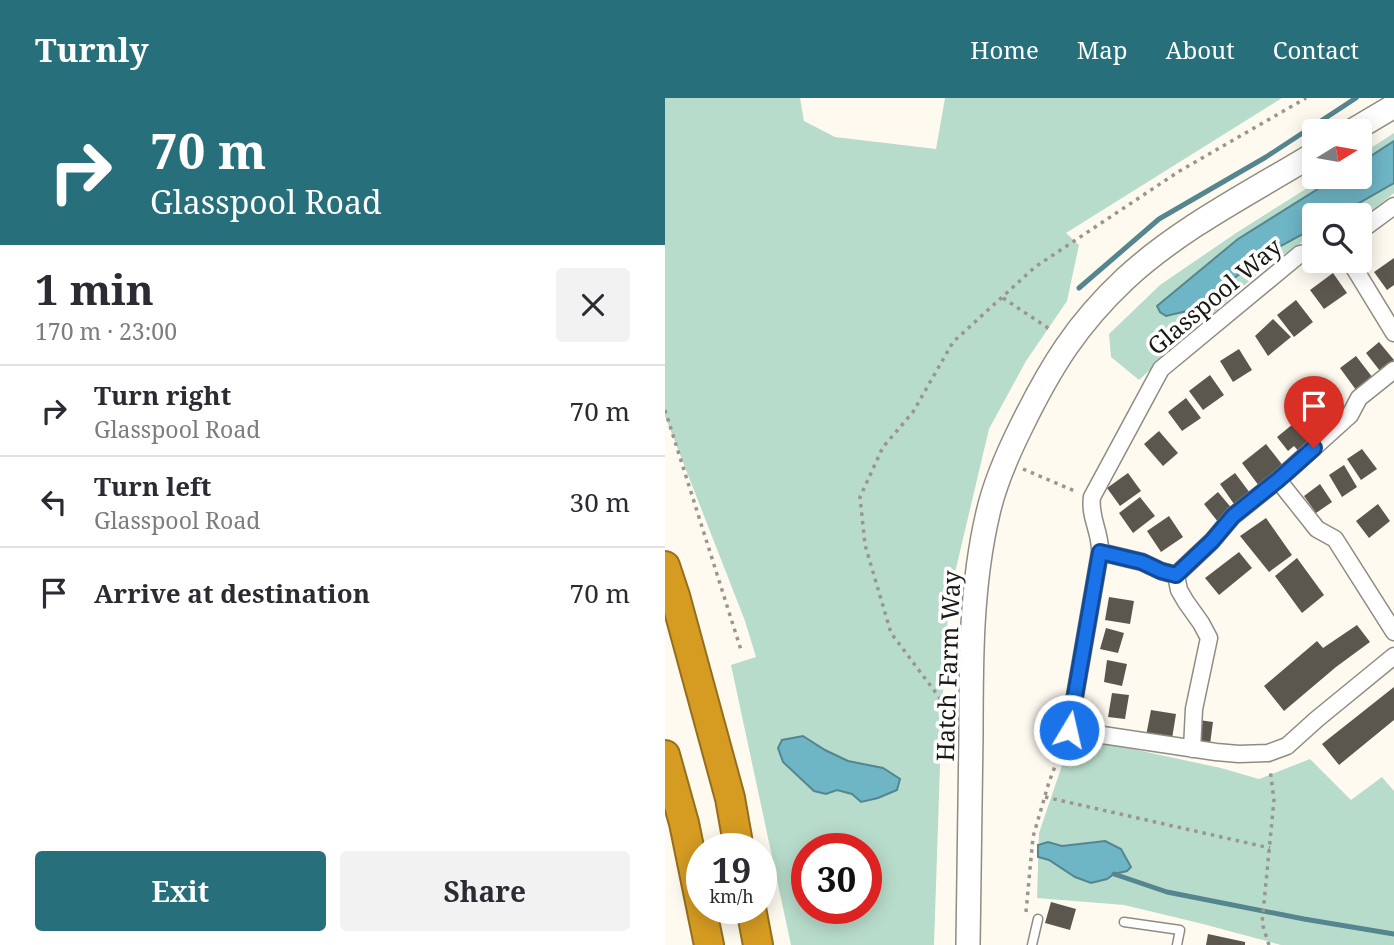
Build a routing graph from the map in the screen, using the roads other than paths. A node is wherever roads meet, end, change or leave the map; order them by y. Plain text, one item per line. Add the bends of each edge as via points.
1 (1394, 106) edge
2 (1372, 119) edge
3 (1302, 161) edge
4 (1394, 206) edge
5 (1372, 222) edge
6 (1302, 254) edge
7 (1357, 273) edge
8 (1394, 333) edge
9 (1394, 370) edge
10 (1278, 480) junction
11 (1100, 552) junction
12 (665, 566) edge
13 (1176, 575) junction
14 (1394, 632) edge
15 (1394, 656) edge
16 (1192, 749) junction
17 (665, 755) edge
18 (736, 833) edge
19 (1038, 919) dead end
20 (1124, 922) dead end
21 (754, 924) edge
22 (709, 945) edge
23 (758, 945) edge
24 (968, 945) edge
25 (1032, 945) edge
26 (1177, 945) edge

1 - 2 street
3 - 24 street, Hatch Farm Way via 1177,237 1126,279 1062,352 1005,462 988,513 972,633
4 - 5 street
6 - 11 street, Glasspool Way via 1161,369 1091,497
7 - 8 street
9 - 10 street via 1359,398 1350,415
10 - 13 street via 1233,516
10 - 14 street via 1317,529 1335,539
11 - 13 street
11 - 16 street via 1069,730
12 - 18 highway
13 - 16 street via 1179,590 1209,638 1194,709
15 - 16 street via 1287,746 1268,753 1239,754
17 - 22 highway
19 - 25 lane
20 - 26 lane via 1180,930
21 - 23 highway

